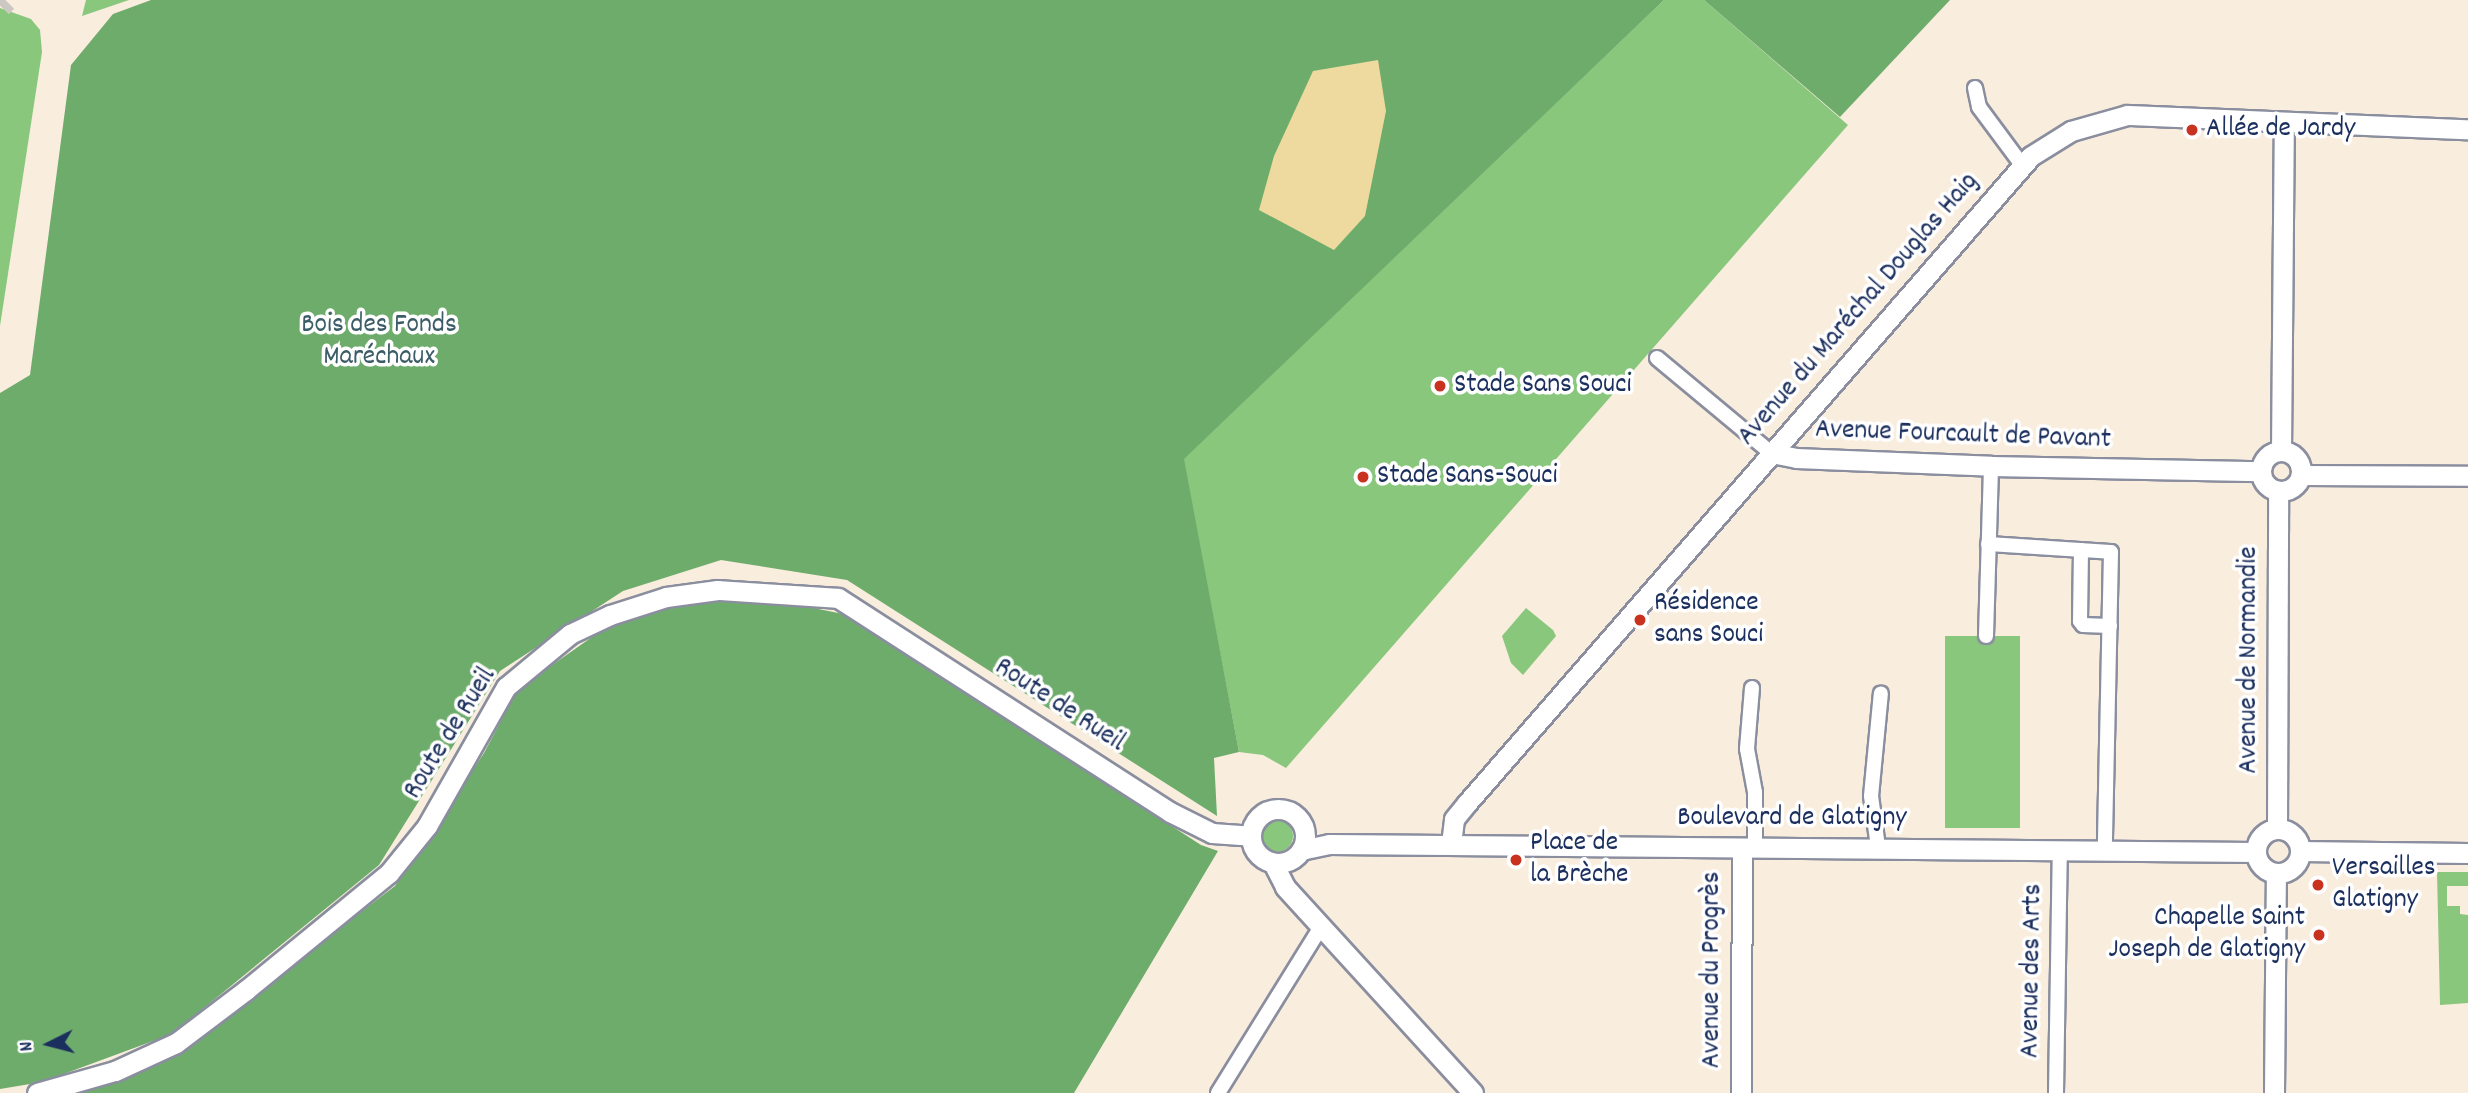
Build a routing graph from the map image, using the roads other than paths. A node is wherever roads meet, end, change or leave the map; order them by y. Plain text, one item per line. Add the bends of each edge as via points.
1 (1975, 88) dead end
2 (2284, 123) junction
3 (2468, 129) edge
4 (2022, 165) junction
5 (1657, 358) dead end
6 (2281, 451) junction
7 (1771, 453) junction
8 (1991, 466) junction
9 (2261, 471) junction
10 (2301, 475) junction
11 (2468, 476) edge
12 (2278, 491) junction
13 (1988, 544) junction
14 (2081, 550) junction
15 (2110, 626) junction
16 (1986, 636) dead end
17 (1752, 688) dead end
18 (1881, 693) dead end
19 (2277, 828) junction
20 (1304, 830) junction
21 (1251, 836) junction
22 (1329, 844) junction
23 (1451, 845) junction
24 (1749, 847) junction
25 (1878, 847) junction
26 (2060, 850) junction
27 (2105, 850) junction
28 (2300, 851) junction
29 (2255, 852) junction
30 (2468, 853) edge
31 (1298, 854) junction
32 (1273, 863) junction
33 (2276, 873) junction
34 (1293, 894) junction
35 (1321, 927) junction
36 (37, 1093) edge
37 (1218, 1093) edge
38 (1473, 1093) edge
39 (1741, 1093) edge
40 (2056, 1093) edge
41 (2274, 1093) edge

1 - 4 street via 1979,107
2 - 3 street, Avenue du Maréchal Douglas Haig
2 - 4 street, Avenue du Maréchal Douglas Haig via 2127,115 2071,131
2 - 6 street
4 - 7 street, Avenue du Maréchal Douglas Haig
5 - 7 street
6 - 9 street via 2269,455
6 - 10 street via 2296,458
7 - 8 street, Avenue Fourcault de Pavant via 1796,458
7 - 23 street, Avenue du Maréchal Douglas Haig via 1454,819
8 - 9 street, Avenue Fourcault de Pavant
8 - 13 street
9 - 12 street via 2266,484
10 - 11 street
10 - 12 street via 2295,486
12 - 19 street, Avenue de Normandie
13 - 14 street
13 - 16 street
14 - 15 street via 2080,621
14 - 15 street via 2111,552
15 - 27 street
17 - 24 street via 1747,749 1755,792
18 - 25 street via 1871,796
19 - 28 street via 2296,838
19 - 29 street via 2259,839
20 - 21 street via 1293,814 1275,810 1258,818
20 - 22 street, Boulevard de Glatigny
20 - 31 street
21 - 32 street via 1257,854
21 - 36 street, Route de Rueil via 1212,833 1170,812 838,598 718,590 666,597 570,634 506,687 427,826 389,873 246,990 176,1043 115,1071
22 - 23 street, Boulevard de Glatigny
22 - 31 street, Boulevard de Glatigny
23 - 24 street, Boulevard de Glatigny
24 - 25 street, Boulevard de Glatigny
24 - 39 street, Avenue du Progrès
25 - 26 street, Boulevard de Glatigny
26 - 27 street, Boulevard de Glatigny
26 - 40 street, Avenue des Arts
27 - 29 street, Boulevard de Glatigny
28 - 30 street
28 - 33 street via 2290,870
29 - 33 street via 2264,869
31 - 32 street
31 - 34 street
32 - 34 street
33 - 41 street
34 - 35 street
35 - 37 street
35 - 38 street

